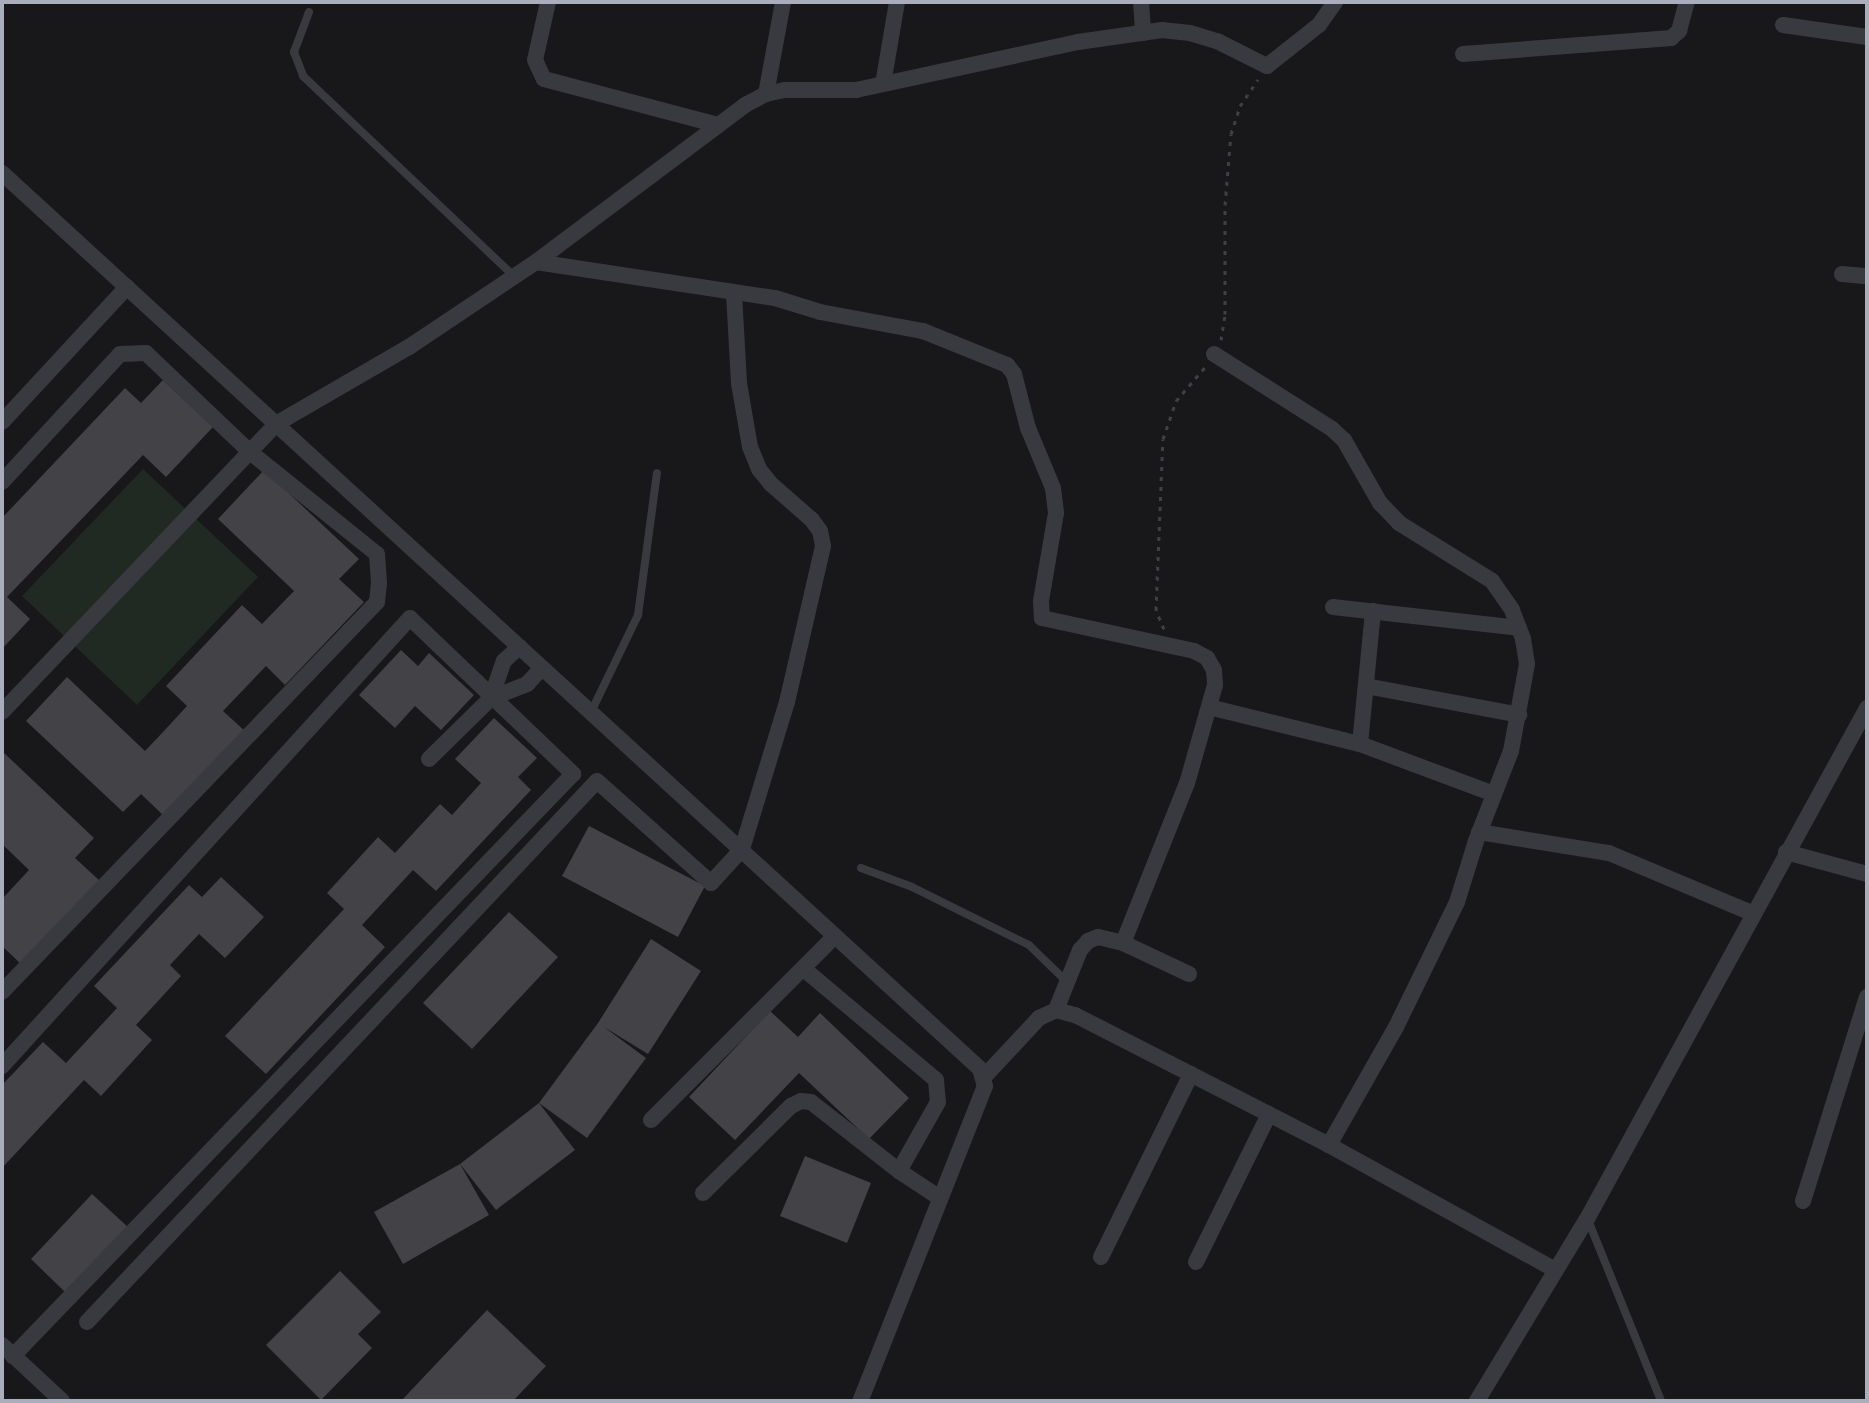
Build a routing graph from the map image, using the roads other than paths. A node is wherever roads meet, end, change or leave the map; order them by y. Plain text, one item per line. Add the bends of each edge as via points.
1 (548, 2) edge
2 (783, 2) edge
3 (897, 2) edge
4 (1141, 2) edge
5 (1335, 2) edge
6 (1687, 2) edge
7 (309, 12) dead end
8 (1783, 25) dead end
9 (1143, 33) junction
10 (1867, 37) edge
11 (1463, 54) dead end
12 (883, 84) junction
13 (766, 94) junction
14 (718, 125) junction
15 (2, 173) edge
16 (536, 262) junction
17 (1842, 274) dead end
18 (1867, 276) edge
19 (514, 277) junction
20 (127, 287) junction
21 (734, 293) junction
22 (1214, 354) dead end
23 (2, 422) edge
24 (276, 424) junction
25 (250, 452) junction
26 (657, 473) dead end
27 (2, 482) edge
28 (1333, 607) dead end
29 (1373, 611) junction
30 (1519, 628) junction
31 (519, 647) junction
32 (542, 668) junction
33 (1366, 686) junction
34 (491, 698) junction
35 (1209, 707) junction
36 (1867, 708) edge
37 (2, 712) edge
38 (591, 712) junction
39 (1519, 715) junction
40 (1360, 744) junction
41 (429, 759) dead end
42 (1494, 794) junction
43 (1479, 832) junction
44 (742, 849) junction
45 (1786, 852) junction
46 (861, 868) dead end
47 (1867, 874) edge
48 (1754, 914) junction
49 (835, 936) junction
50 (1123, 943) junction
51 (805, 970) junction
52 (1189, 974) dead end
53 (1067, 982) junction
54 (2, 992) edge
55 (1867, 997) edge
56 (1056, 1010) junction
57 (2, 1066) edge
58 (1191, 1074) junction
59 (984, 1077) junction
60 (1269, 1114) junction
61 (651, 1120) dead end
62 (1329, 1145) junction
63 (899, 1171) junction
64 (703, 1193) dead end
65 (940, 1198) junction
66 (1803, 1201) dead end
67 (1587, 1219) junction
68 (1101, 1257) dead end
69 (1196, 1262) dead end
70 (1555, 1270) junction
71 (87, 1322) dead end
72 (8, 1350) edge
73 (62, 1401) edge
74 (860, 1401) edge
75 (1477, 1401) edge
76 (1661, 1401) edge

1 - 14 street via 535,60 544,79
2 - 13 street
3 - 12 street
4 - 9 street
5 - 9 street via 1319,25 1267,66 1190,33
6 - 11 street via 1679,31 1671,38
7 - 19 lane via 294,52 303,76
8 - 10 street
9 - 12 street
12 - 13 street
13 - 14 street
14 - 16 street
15 - 20 street
16 - 19 street
16 - 21 street
17 - 18 street
19 - 24 street via 409,347
20 - 23 street
20 - 24 street
21 - 35 street via 923,331 1007,365 1053,488 1056,513 1042,618 1171,645 1207,658 1215,685
21 - 44 street via 739,383 750,447 771,484 812,520 823,546 787,702
22 - 30 street via 1332,429 1344,440 1380,503 1399,523 1492,581
24 - 25 street
24 - 31 street
25 - 27 street via 146,353 120,354
25 - 37 street
25 - 54 street via 377,554 377,602
26 - 38 lane via 638,615
28 - 29 street
29 - 30 street
29 - 33 street
30 - 39 street via 1527,664
31 - 32 street
31 - 34 street via 504,661
32 - 34 street via 527,684
32 - 38 street
33 - 39 street
33 - 40 street
34 - 41 street
34 - 57 street via 410,618
34 - 72 street via 573,774
35 - 40 street
35 - 50 street via 1187,783
36 - 45 street
38 - 44 street
39 - 42 street
40 - 42 street
42 - 43 street
43 - 48 street via 1609,853
43 - 62 street via 1457,902 1396,1027
44 - 49 street
44 - 71 street via 711,883 597,781
45 - 47 street
45 - 48 street
46 - 53 lane via 1029,945
48 - 67 street
49 - 51 street
49 - 59 street
50 - 52 street
50 - 53 street via 1098,937 1088,941
51 - 61 street
51 - 63 street via 936,1080 938,1102
53 - 56 street
55 - 66 street
56 - 58 street
56 - 59 street via 1039,1018
58 - 60 street
58 - 68 street
59 - 65 street via 985,1086
60 - 62 street
60 - 69 street
62 - 70 street
63 - 64 street via 811,1102 801,1101
63 - 65 street
65 - 74 street
67 - 70 street
67 - 76 lane
70 - 75 street
72 - 73 street

